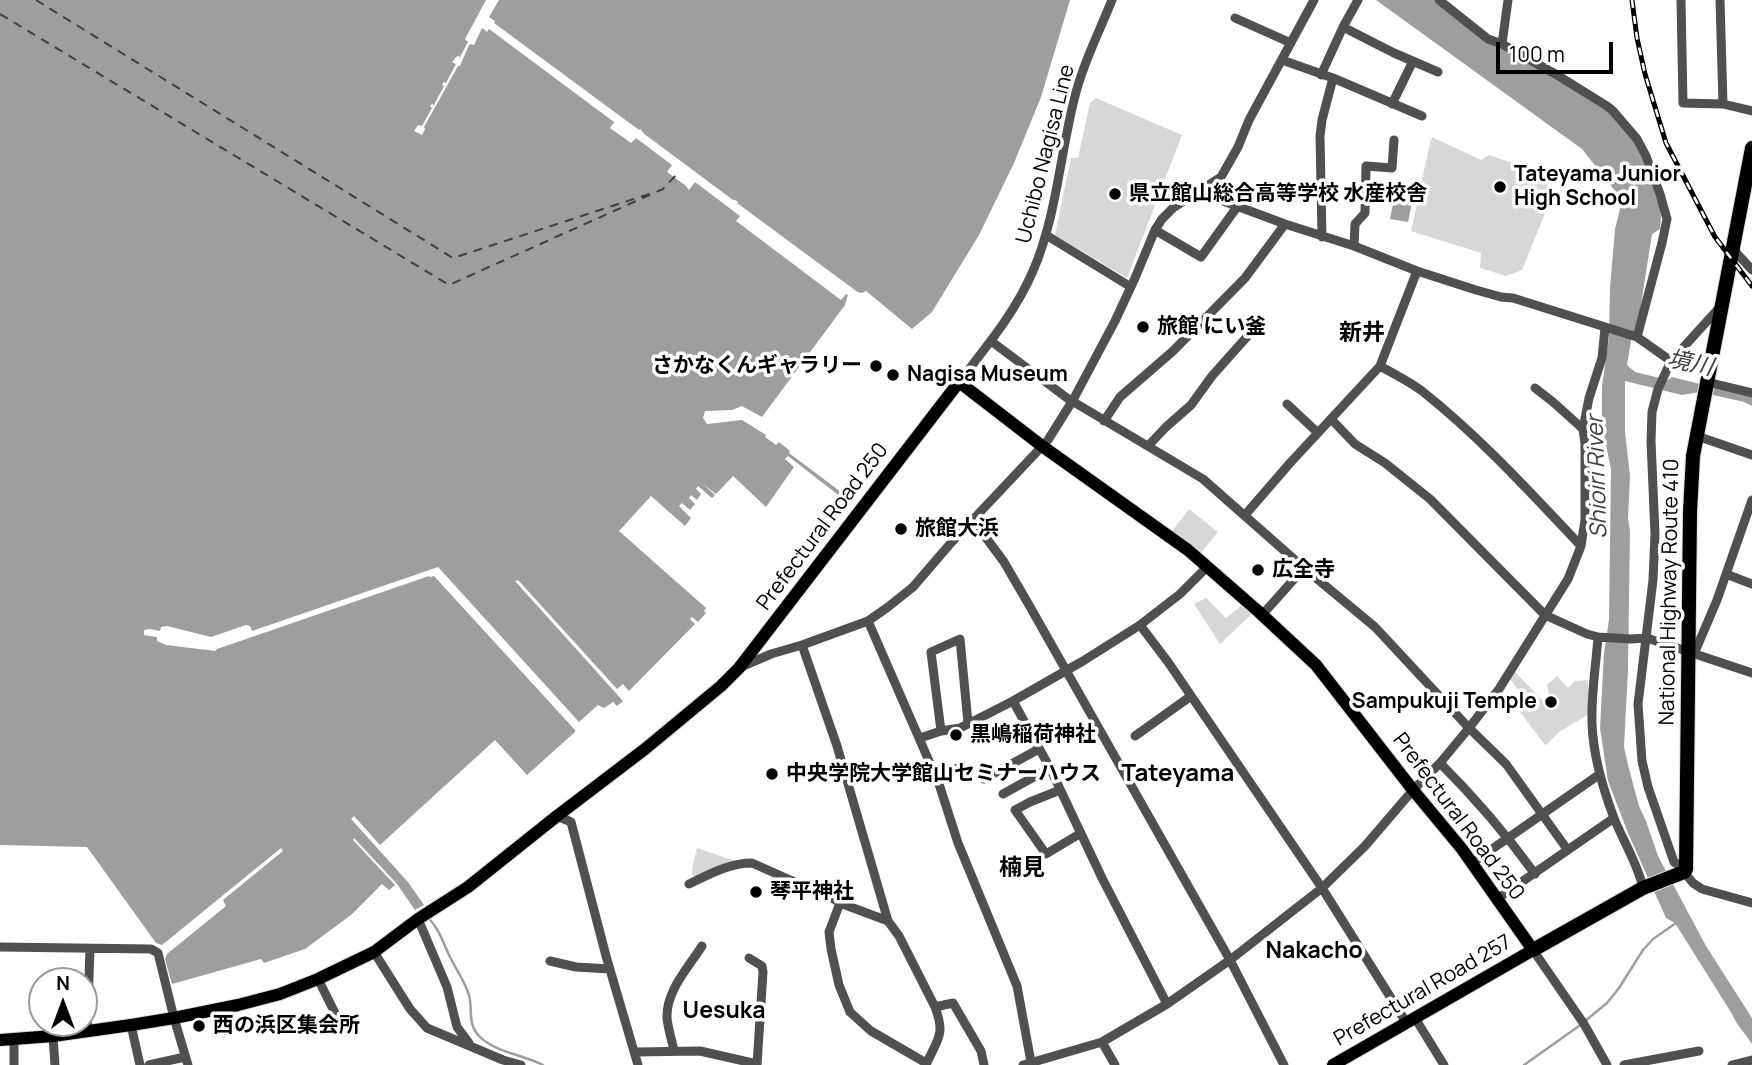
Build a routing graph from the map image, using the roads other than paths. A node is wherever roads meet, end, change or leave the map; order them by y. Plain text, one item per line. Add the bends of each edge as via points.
1 (1112, 0) edge
2 (1314, 0) edge
3 (1358, 0) edge
4 (1439, 0) edge
5 (1508, 0) edge
6 (1681, 0) edge
7 (1720, 0) edge
8 (1235, 18) dead end
9 (1343, 27) junction
10 (1291, 43) junction
11 (1502, 44) junction
12 (1282, 60) junction
13 (1413, 61) junction
14 (1438, 72) dead end
15 (1321, 75) junction
16 (1333, 78) junction
17 (1392, 104) junction
18 (1723, 104) junction
19 (1752, 111) edge
20 (1422, 116) dead end
21 (1394, 140) dead end
22 (1752, 148) edge
23 (1199, 192) junction
24 (1748, 192) edge
25 (1237, 206) junction
26 (1285, 224) junction
27 (1155, 230) junction
28 (1046, 235) junction
29 (1322, 237) junction
30 (1354, 246) junction
31 (1732, 247) junction
32 (1752, 270) edge
33 (1417, 271) junction
34 (1131, 287) junction
35 (1722, 304) junction
36 (1606, 328) junction
37 (1252, 330) dead end
38 (1636, 337) junction
39 (991, 341) junction
40 (1671, 361) junction
41 (1380, 366) junction
42 (958, 382) junction
43 (1706, 387) junction
44 (1535, 388) dead end
45 (1752, 393) edge
46 (1073, 400) junction
47 (1287, 404) dead end
48 (1331, 419) junction
49 (1104, 421) junction
50 (1583, 429) junction
51 (1318, 433) junction
52 (1697, 436) junction
53 (1042, 446) junction
54 (1148, 446) junction
55 (1752, 454) edge
56 (1752, 500) edge
57 (1245, 515) junction
58 (973, 520) junction
59 (1581, 546) junction
60 (1207, 566) junction
61 (1304, 568) junction
62 (1726, 575) junction
63 (1752, 584) edge
64 (1262, 615) junction
65 (1545, 615) junction
66 (868, 621) junction
67 (1140, 625) junction
68 (1601, 636) junction
69 (1647, 638) junction
70 (802, 645) junction
71 (1692, 653) junction
72 (739, 668) junction
73 (1066, 670) junction
74 (1752, 673) edge
75 (1191, 696) junction
76 (1013, 701) junction
77 (968, 723) junction
78 (1469, 728) junction
79 (941, 731) junction
80 (1135, 736) dead end
81 (920, 738) junction
82 (1039, 750) junction
83 (1440, 763) junction
84 (958, 768) dead end
85 (1050, 768) junction
86 (1600, 774) junction
87 (935, 775) junction
88 (984, 779) dead end
89 (1060, 790) junction
90 (1413, 790) junction
91 (1003, 794) dead end
92 (1542, 813) junction
93 (557, 816) junction
94 (1614, 818) junction
95 (1080, 833) junction
96 (1509, 839) junction
97 (1567, 849) junction
98 (1472, 863) junction
99 (1535, 873) junction
100 (1681, 873) junction
101 (689, 884) dead end
102 (1647, 887) junction
103 (1322, 888) junction
104 (1497, 899) junction
105 (840, 903) junction
106 (1752, 903) edge
107 (423, 916) junction
108 (888, 920) junction
109 (702, 946) dead end
110 (0, 947) edge
111 (90, 949) junction
112 (1533, 950) junction
113 (373, 952) junction
114 (749, 958) dead end
115 (1230, 960) junction
116 (550, 961) dead end
117 (89, 967) edge
118 (610, 969) junction
119 (318, 979) junction
120 (1167, 1004) junction
121 (935, 1007) junction
122 (174, 1018) junction
123 (1410, 1020) junction
124 (131, 1025) junction
125 (98, 1030) edge
126 (344, 1031) dead end
127 (43, 1037) edge
128 (53, 1037) edge
129 (0, 1040) edge
130 (14, 1040) junction
131 (1102, 1042) junction
132 (470, 1045) junction
133 (674, 1051) junction
134 (1699, 1051) dead end
135 (635, 1052) junction
136 (1752, 1060) edge
137 (187, 1061) edge
138 (926, 1064) edge
139 (1027, 1064) edge
140 (14, 1065) edge
141 (55, 1065) edge
142 (140, 1065) edge
143 (149, 1065) edge
144 (521, 1065) edge
145 (638, 1065) edge
146 (757, 1065) edge
147 (984, 1065) edge
148 (1115, 1065) edge
149 (1284, 1065) edge
150 (1333, 1065) edge
151 (1444, 1065) edge
152 (1607, 1065) edge
153 (1624, 1065) edge
154 (1732, 1065) edge

1 - 28 street, Uchibo Nagisa Line via 1074,97
2 - 10 street
3 - 9 street
4 - 11 street via 1488,39
5 - 11 street
6 - 18 street via 1684,103
7 - 18 street
8 - 10 street
9 - 13 street
9 - 15 street
10 - 12 street
11 - 38 street via 1607,106 1637,139 1651,166 1667,219
12 - 15 street
12 - 23 street via 1221,177
13 - 14 street
13 - 17 street
15 - 16 street
16 - 17 street
16 - 29 street via 1320,136
17 - 20 street
18 - 19 street
21 - 30 street via 1392,168 1366,166 1364,213 1355,224
22 - 24 highway, National Highway Route 410
23 - 25 street
23 - 27 street via 1173,208
24 - 31 highway, National Highway Route 410
25 - 26 street
25 - 27 street via 1201,257
26 - 29 street
26 - 49 street via 1245,278 1120,397
27 - 34 street
28 - 34 street
28 - 39 street, Uchibo Nagisa Line via 1017,305
29 - 30 street
30 - 33 street
31 - 32 street
31 - 35 highway, National Highway Route 410
33 - 36 street
33 - 41 street
34 - 46 street
35 - 40 street
35 - 43 highway, National Highway Route 410
36 - 38 street
36 - 50 street
37 - 54 street via 1191,405
38 - 40 street
39 - 42 street, Uchibo Nagisa Line
39 - 46 street
40 - 69 street via 1652,412 1655,534
41 - 48 street
41 - 59 street via 1420,390 1472,434
42 - 53 main road, Prefectural Road 250
42 - 72 main road, Prefectural Road 250
43 - 45 street
43 - 52 highway, National Highway Route 410
44 - 50 street
46 - 49 street
46 - 53 street
47 - 51 street
48 - 51 street
48 - 65 street via 1355,443 1430,499
49 - 54 street
50 - 59 street via 1585,520
51 - 57 street
52 - 55 street
52 - 71 highway, National Highway Route 410 via 1690,512
53 - 58 street
53 - 60 main road, Prefectural Road 250
54 - 57 street via 1203,479
56 - 62 street
57 - 61 street
58 - 66 street via 913,587
58 - 73 street via 1004,562
59 - 65 street via 1568,579
60 - 64 main road, Prefectural Road 250
60 - 67 street
61 - 64 street
61 - 78 street via 1375,627
62 - 63 street
62 - 71 street
64 - 90 main road, Prefectural Road 250 via 1321,671
65 - 68 street
65 - 78 street
66 - 70 street
66 - 81 street
67 - 73 street
67 - 75 street
68 - 69 street
68 - 86 street via 1592,724
69 - 71 street
69 - 100 street via 1638,704 1642,761
70 - 72 street
70 - 108 street
71 - 74 street
71 - 100 highway, National Highway Route 410
72 - 93 main road, Prefectural Road 250 via 645,749
73 - 76 street
73 - 115 street
75 - 80 street
75 - 103 street
76 - 77 street
76 - 82 street
77 - 79 street
77 - 79 street via 960,639 931,652
78 - 83 street
78 - 92 street via 1506,764
79 - 81 street
81 - 87 street
82 - 85 street
82 - 88 street
83 - 90 street
83 - 96 street
84 - 87 street
85 - 89 street
85 - 91 street
86 - 92 street
86 - 94 street
87 - 139 street via 1017,986
89 - 95 street
89 - 95 street via 1016,810 1046,853
90 - 98 main road, Prefectural Road 250
90 - 103 street
92 - 96 street
92 - 97 street
93 - 107 main road, Prefectural Road 250 via 468,887
93 - 118 street via 571,822
94 - 97 street
94 - 102 street
95 - 120 street
96 - 98 street
96 - 99 street
97 - 99 street
98 - 104 main road, Prefectural Road 250
99 - 104 street
100 - 102 highway
100 - 106 street via 1702,889
101 - 105 street via 722,869 752,863 806,887 812,885
102 - 112 highway
103 - 115 street
103 - 123 street
104 - 112 main road, Prefectural Road 250
105 - 108 street
105 - 138 street via 829,932 839,985 850,1012 871,1031
107 - 113 main road, Prefectural Road 250
107 - 132 street via 457,1027
108 - 121 street
109 - 133 street via 668,1005
110 - 111 street
111 - 117 street
111 - 122 street via 151,949 158,953
112 - 123 main road, Prefectural Road 257
112 - 152 street
113 - 119 main road, Prefectural Road 250
113 - 132 street via 427,1028
114 - 146 street via 762,966 763,972
115 - 120 street
115 - 149 street
116 - 118 street
118 - 135 street
119 - 122 main road, Prefectural Road 250 via 280,994
119 - 126 street
120 - 131 street
121 - 138 street via 942,1027
121 - 147 street via 953,1003 981,1051
122 - 124 main road, Prefectural Road 250
122 - 137 street
123 - 150 main road, Prefectural Road 257
123 - 151 street
124 - 125 main road, Prefectural Road 250
124 - 142 street
127 - 130 main road, Prefectural Road 250
128 - 141 street
129 - 130 main road, Prefectural Road 250
130 - 140 street
131 - 139 street
131 - 148 street
132 - 144 street
133 - 135 street
133 - 146 street via 700,1051
134 - 153 street
135 - 145 street
136 - 154 street
137 - 143 street

